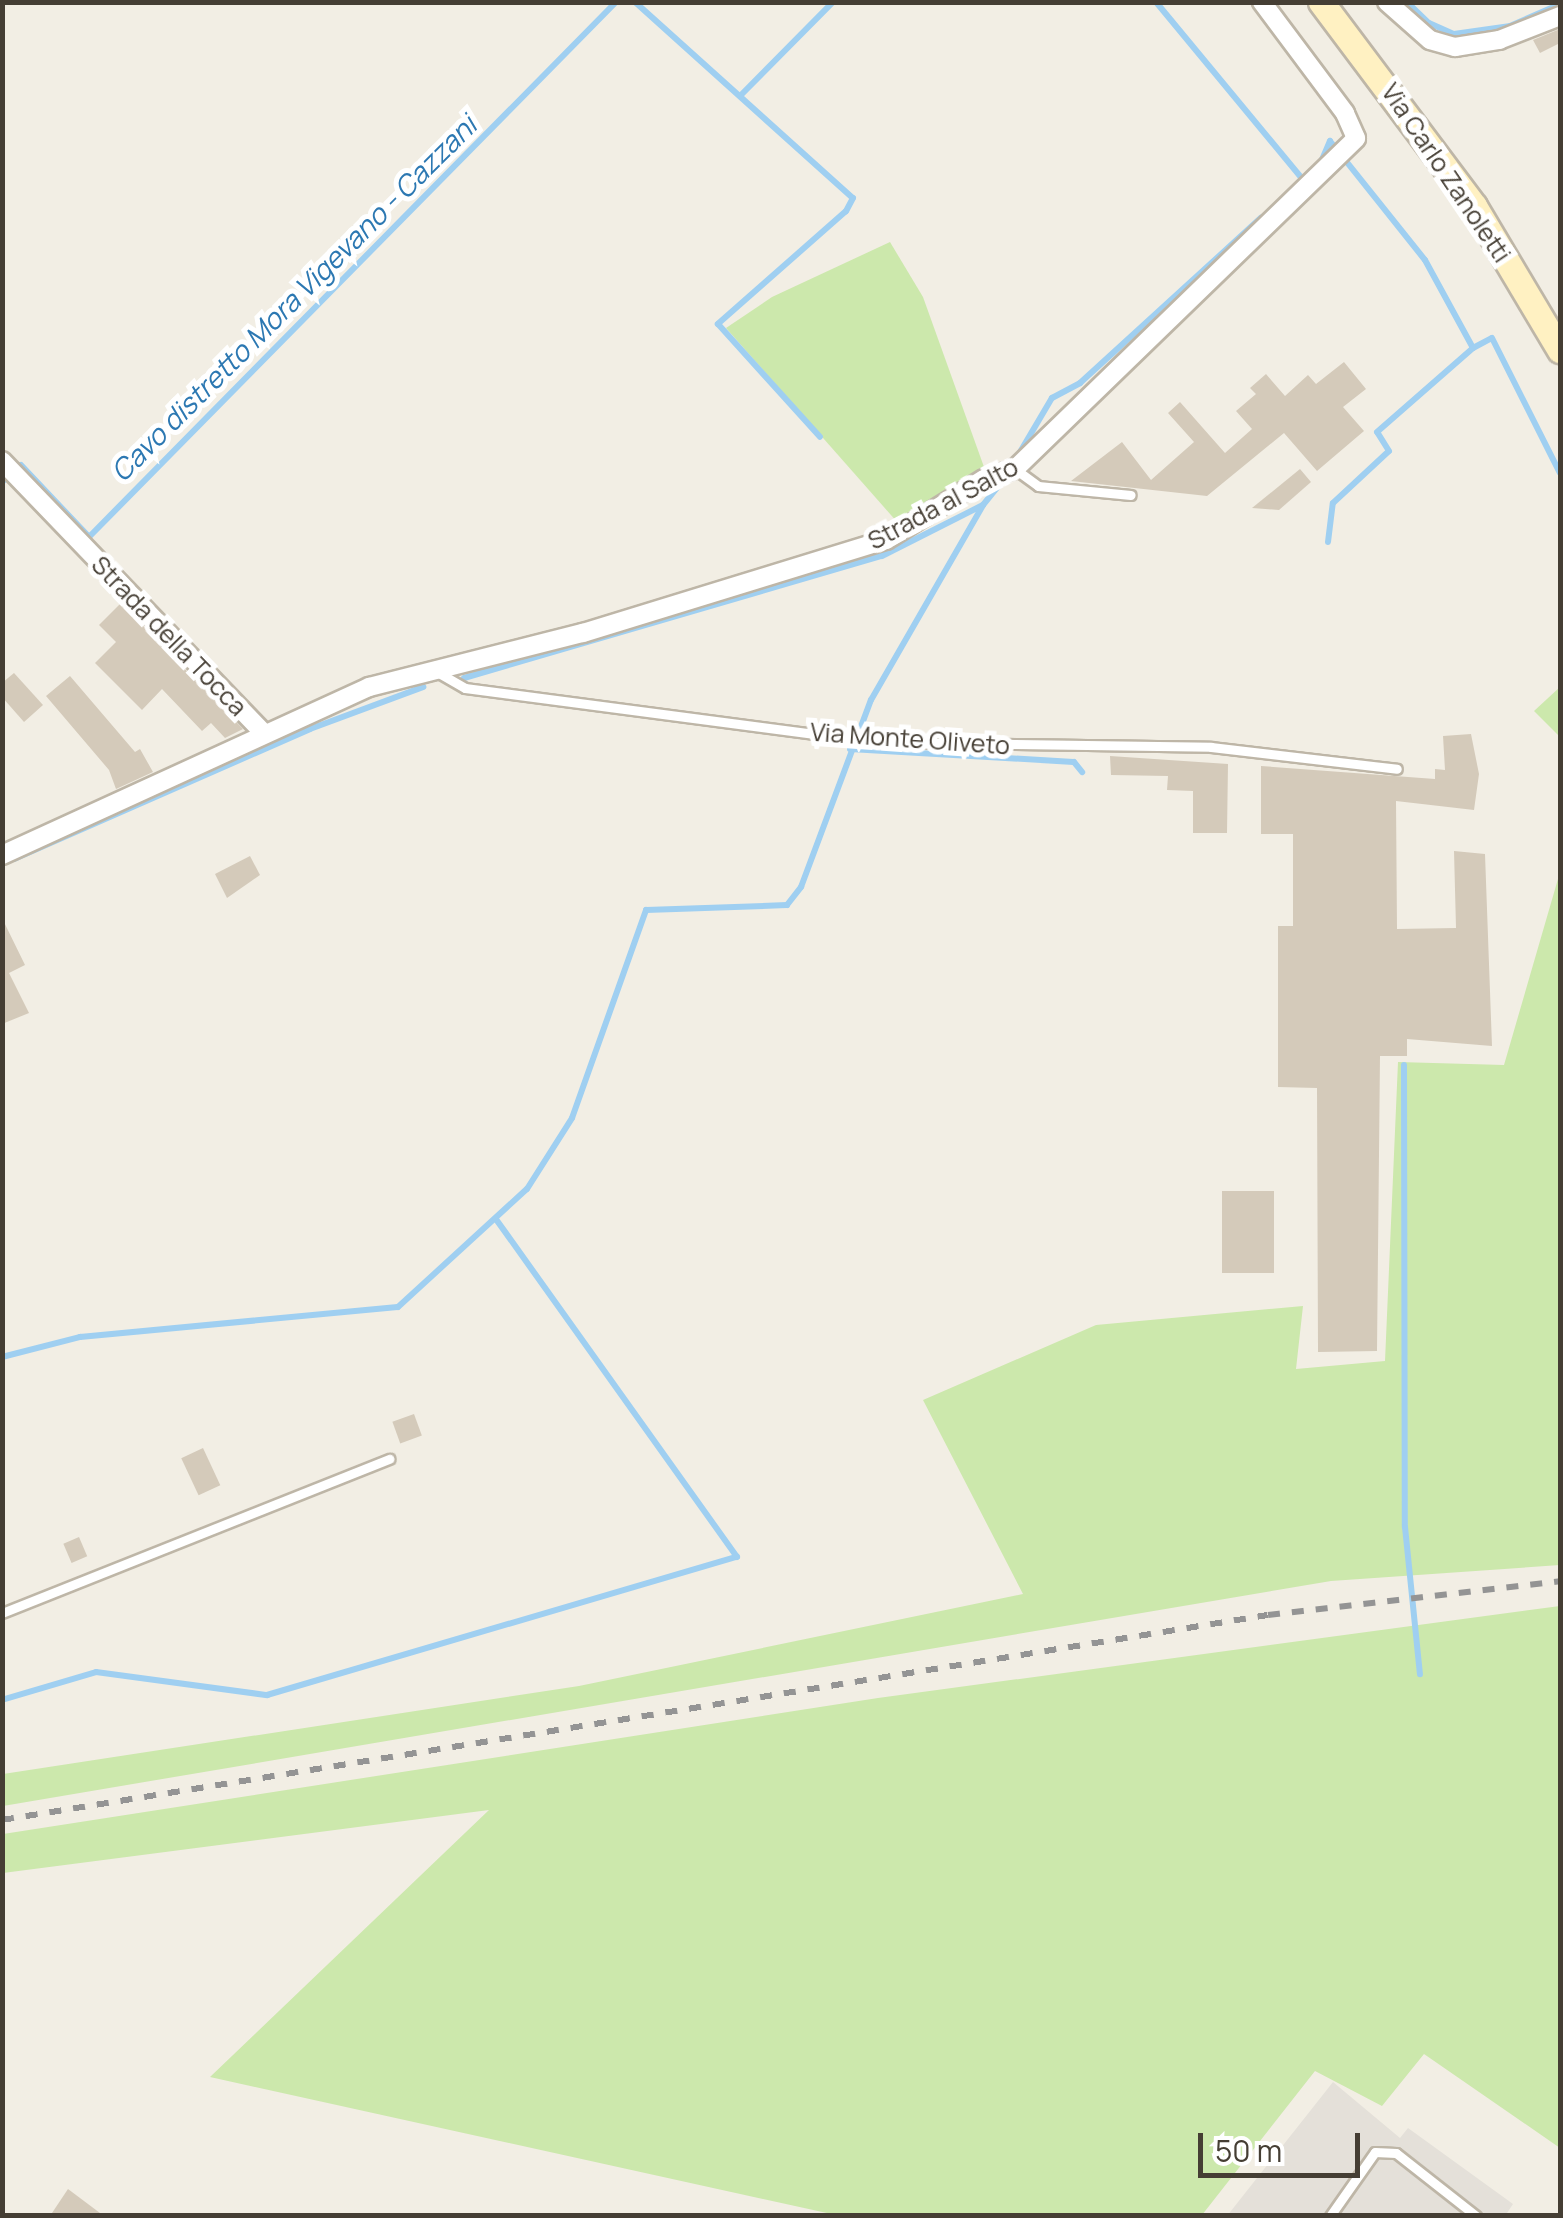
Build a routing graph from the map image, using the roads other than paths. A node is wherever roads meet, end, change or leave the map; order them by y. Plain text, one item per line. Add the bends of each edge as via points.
1 (1262, 2) edge
2 (1322, 2) edge
3 (1387, 2) edge
4 (1560, 16) edge
5 (1560, 350) edge
6 (9, 468) edge
7 (1010, 471) junction
8 (1130, 494) dead end
9 (429, 667) junction
10 (262, 732) junction
11 (1397, 770) dead end
12 (2, 855) edge
13 (389, 1459) dead end
14 (2, 1613) edge
15 (1461, 2211) edge
16 (1330, 2216) edge
17 (1476, 2216) edge

1 - 7 street, Strada al Salto via 1356,138
2 - 5 main road, Via Carlo Zanoletti via 1474,206
3 - 4 street via 1430,40 1455,47 1499,40
6 - 10 street, Strada della Tocca
7 - 8 lane via 1038,486
7 - 9 street, Strada al Salto via 886,540 583,633
9 - 10 street, Strada al Salto
9 - 11 lane, Via Monte Oliveto via 465,688 864,740 1211,747
10 - 12 street, Strada della Tocca via 80,824
13 - 14 lane
15 - 16 lane via 1396,2153 1375,2152
15 - 17 lane

